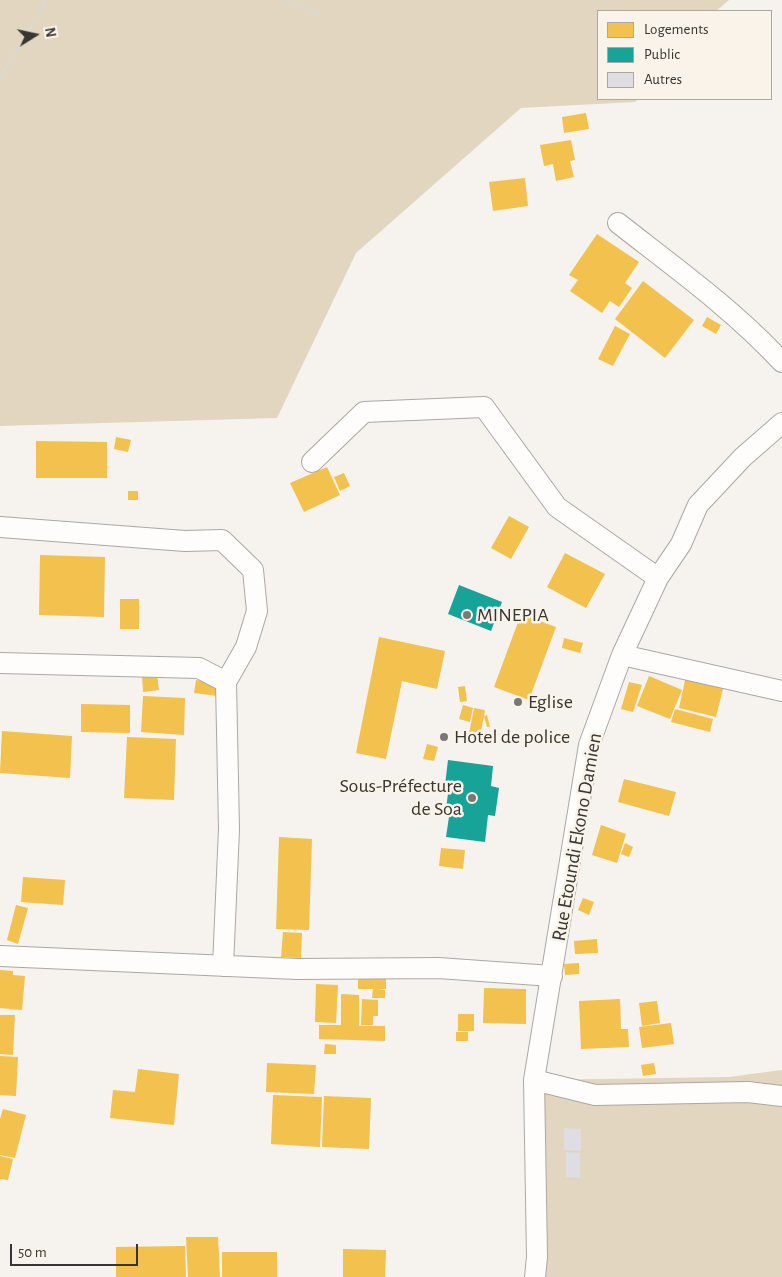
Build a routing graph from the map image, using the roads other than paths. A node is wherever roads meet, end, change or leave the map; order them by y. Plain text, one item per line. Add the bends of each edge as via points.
1 (618, 223) dead end
2 (782, 362) edge
3 (782, 423) edge
4 (312, 462) dead end
5 (0, 527) edge
6 (658, 578) junction
7 (622, 655) junction
8 (0, 663) edge
9 (226, 682) junction
10 (782, 691) edge
11 (0, 956) edge
12 (223, 966) junction
13 (552, 976) junction
14 (534, 1080) junction
15 (782, 1096) edge
16 (535, 1277) edge

1 - 2 street via 710,295 761,339
3 - 6 street, Rue Etoundi Ekono Damien via 698,505 680,544
4 - 6 street via 364,412 484,407 557,507
5 - 9 street via 184,541 222,540 253,570 257,611 246,647
6 - 7 street, Rue Etoundi Ekono Damien
7 - 10 street
7 - 13 street, Rue Etoundi Ekono Damien via 589,745
8 - 9 street via 199,668
9 - 12 street via 229,829
11 - 12 street
12 - 13 street via 438,968
13 - 14 street, Rue Etoundi Ekono Damien
14 - 15 street via 595,1095 748,1092
14 - 16 street, Rue Etoundi Ekono Damien

